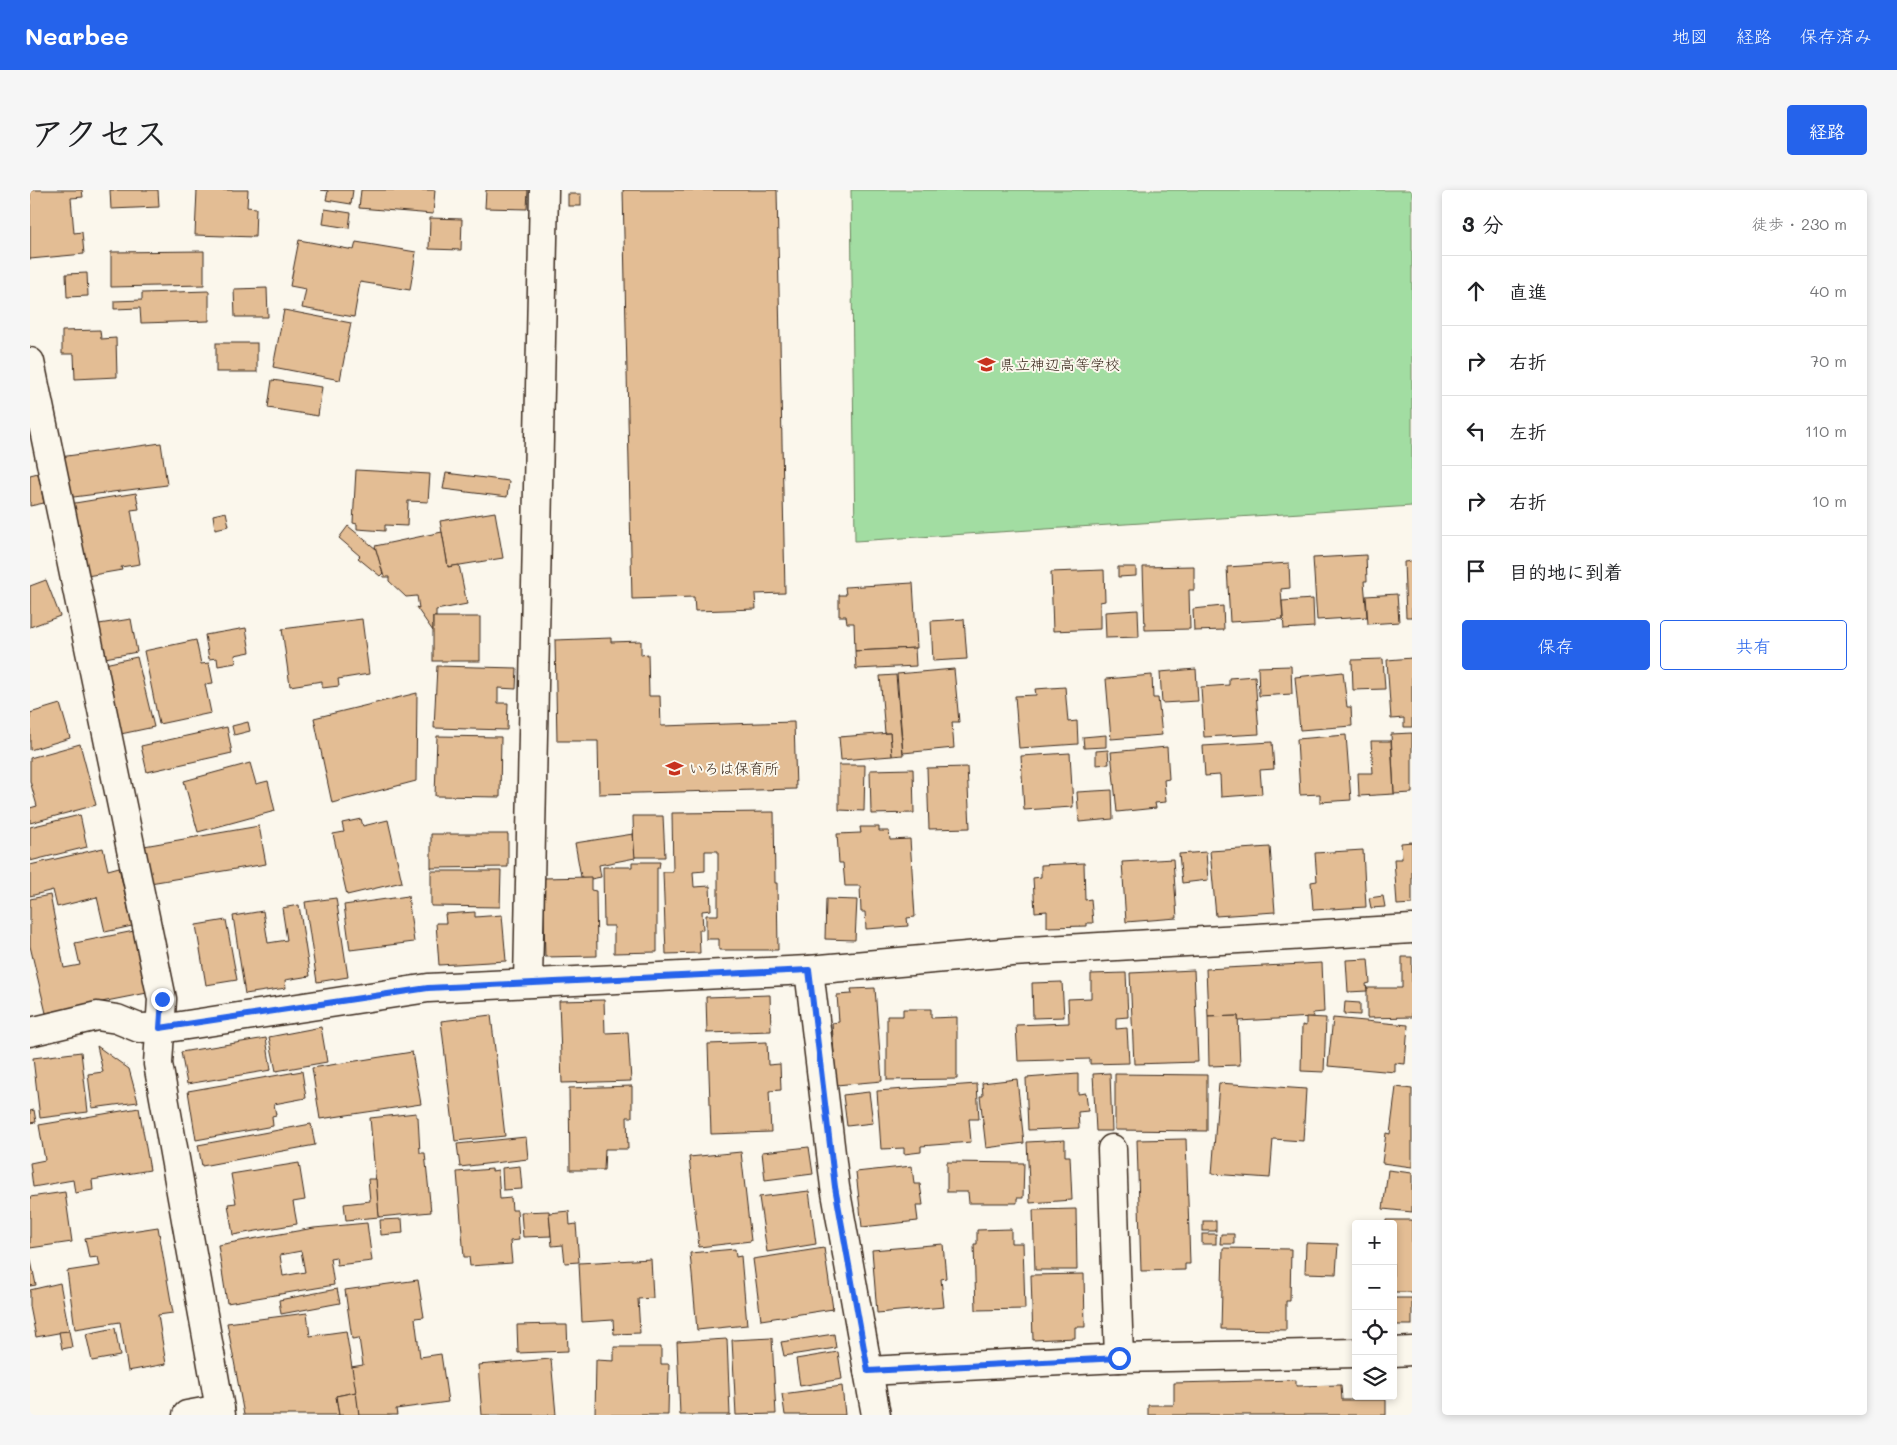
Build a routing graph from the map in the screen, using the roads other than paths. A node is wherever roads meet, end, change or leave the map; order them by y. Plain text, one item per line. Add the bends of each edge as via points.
1 (544, 190) edge
2 (30, 362) edge
3 (1412, 929) edge
4 (809, 970) junction
5 (528, 982) junction
6 (160, 1028) junction
7 (30, 1032) edge
8 (1112, 1149) dead end
9 (1412, 1351) edge
10 (1397, 1352) edge
11 (1352, 1353) edge
12 (1119, 1358) junction
13 (868, 1371) junction
14 (220, 1412) edge
15 (187, 1415) edge
16 (876, 1415) edge

1 - 5 street
2 - 6 street via 162,999
3 - 4 street via 1012,952
4 - 5 street
4 - 13 street via 835,1187
5 - 6 street via 428,988
6 - 7 street via 140,1028 97,1016
6 - 14 street via 158,1064
8 - 12 street
9 - 10 street
11 - 12 street
12 - 13 street
13 - 16 street
14 - 15 street

